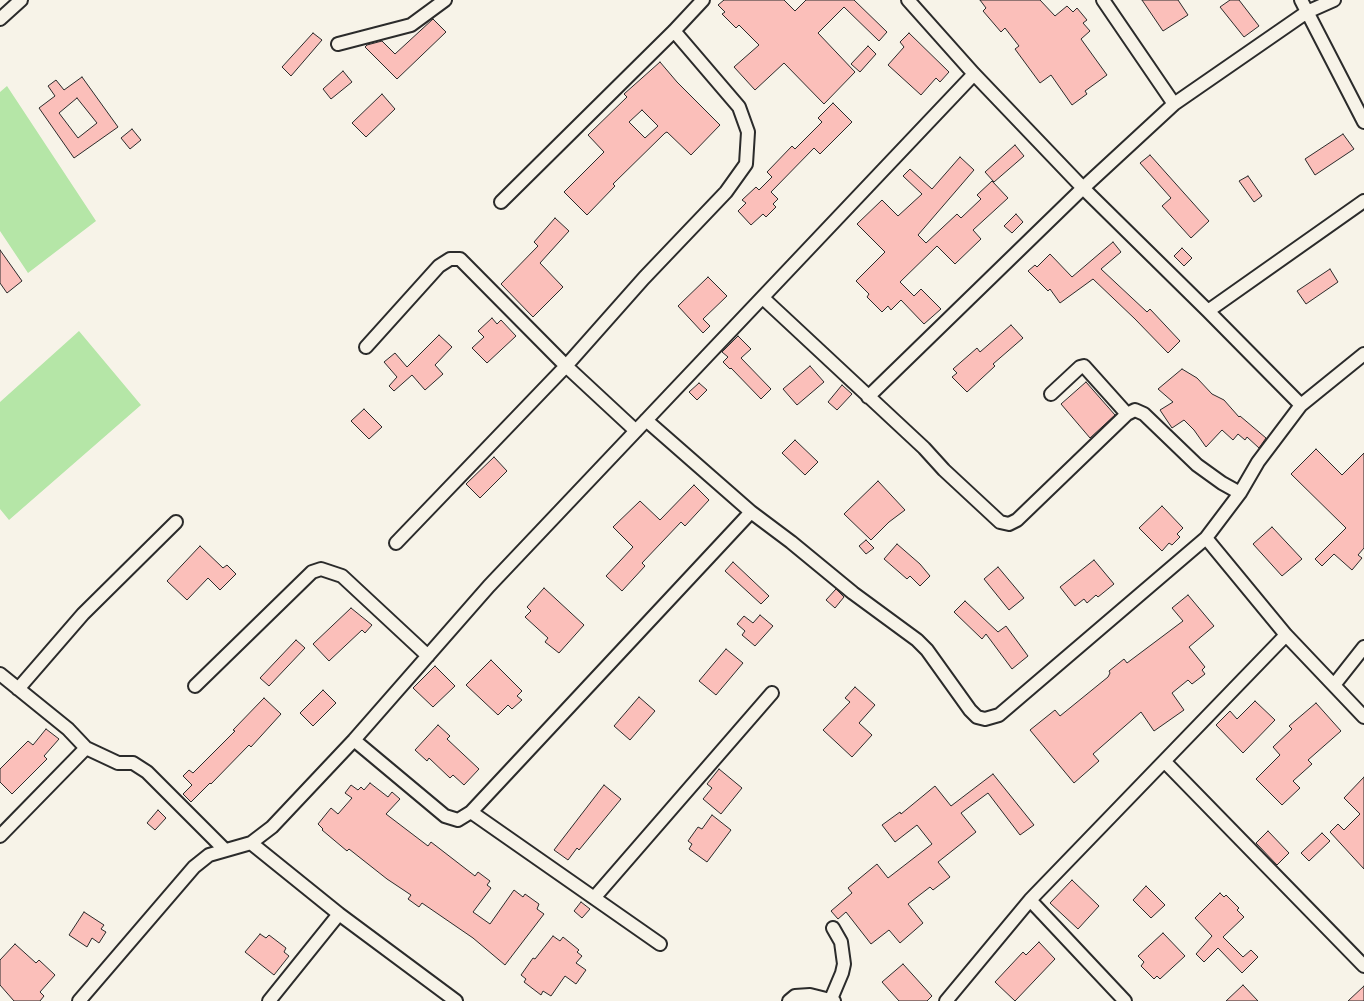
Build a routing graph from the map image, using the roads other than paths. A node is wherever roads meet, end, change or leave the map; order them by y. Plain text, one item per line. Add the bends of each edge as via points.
1 (20, 0) edge
2 (445, 0) edge
3 (703, 0) edge
4 (908, 0) edge
5 (1103, 0) edge
6 (1301, 0) edge
7 (1334, 0) edge
8 (1307, 12) junction
9 (0, 18) edge
10 (674, 31) junction
11 (338, 44) dead end
12 (974, 74) junction
13 (1174, 104) junction
14 (1364, 122) edge
15 (1083, 188) junction
16 (1364, 201) edge
17 (501, 202) dead end
18 (763, 298) junction
19 (1208, 311) junction
20 (366, 347) dead end
21 (1364, 354) edge
22 (566, 366) junction
23 (1051, 394) dead end
24 (868, 397) junction
25 (1301, 405) junction
26 (1127, 414) junction
27 (646, 420) junction
28 (636, 431) junction
29 (1240, 493) junction
30 (751, 512) junction
31 (176, 522) dead end
32 (1206, 538) junction
33 (396, 543) dead end
34 (1286, 635) junction
35 (1364, 647) edge
36 (428, 656) junction
37 (0, 674) edge
38 (1334, 685) junction
39 (195, 686) dead end
40 (18, 689) junction
41 (772, 693) dead end
42 (1364, 717) edge
43 (354, 740) junction
44 (86, 748) junction
45 (1165, 762) junction
46 (471, 812) junction
47 (0, 836) edge
48 (251, 843) junction
49 (224, 850) junction
50 (594, 898) junction
51 (1030, 900) junction
52 (339, 914) junction
53 (833, 928) dead end
54 (660, 944) dead end
55 (1364, 966) edge
56 (832, 1000) edge
57 (79, 1001) edge
58 (268, 1001) edge
59 (456, 1001) edge
60 (788, 1001) edge
61 (946, 1001) edge
62 (1125, 1001) edge

1 - 9 street
2 - 11 street via 411,25
3 - 10 street
4 - 12 street
5 - 13 street
6 - 8 street
7 - 8 street
8 - 13 street
8 - 14 street
10 - 17 street
10 - 22 street via 740,108 748,132 746,164 726,192
12 - 15 street
12 - 18 street
13 - 15 street
15 - 19 street
15 - 24 street
16 - 19 street
18 - 24 street
18 - 27 street
19 - 25 street
20 - 22 street via 439,266 450,259 460,259
21 - 25 street
22 - 28 street
22 - 33 street
23 - 26 street via 1084,366
24 - 26 street via 1000,522 1009,524 1017,520
25 - 29 street via 1258,462
26 - 29 street via 1135,410 1144,414 1197,464
27 - 28 street
27 - 30 street
28 - 36 street via 488,586
29 - 32 street
30 - 32 street via 917,640 970,710 985,719 999,715
30 - 46 street
31 - 40 street via 83,614
32 - 34 street
34 - 38 street
34 - 45 street
35 - 38 street
36 - 39 street via 342,576 321,569 312,572
36 - 43 street
37 - 40 street
38 - 42 street
40 - 44 street via 68,728
41 - 50 street
43 - 46 street via 445,816 458,820
43 - 48 street via 272,827
44 - 47 street
44 - 49 street via 118,763 133,763 147,772
45 - 51 street
45 - 55 street
46 - 50 street
48 - 49 street
48 - 52 street
49 - 57 street via 209,855 194,867
50 - 54 street
51 - 61 street
51 - 62 street
52 - 58 street
52 - 59 street
53 - 56 street via 841,942 844,964
56 - 60 street via 810,995 795,996

